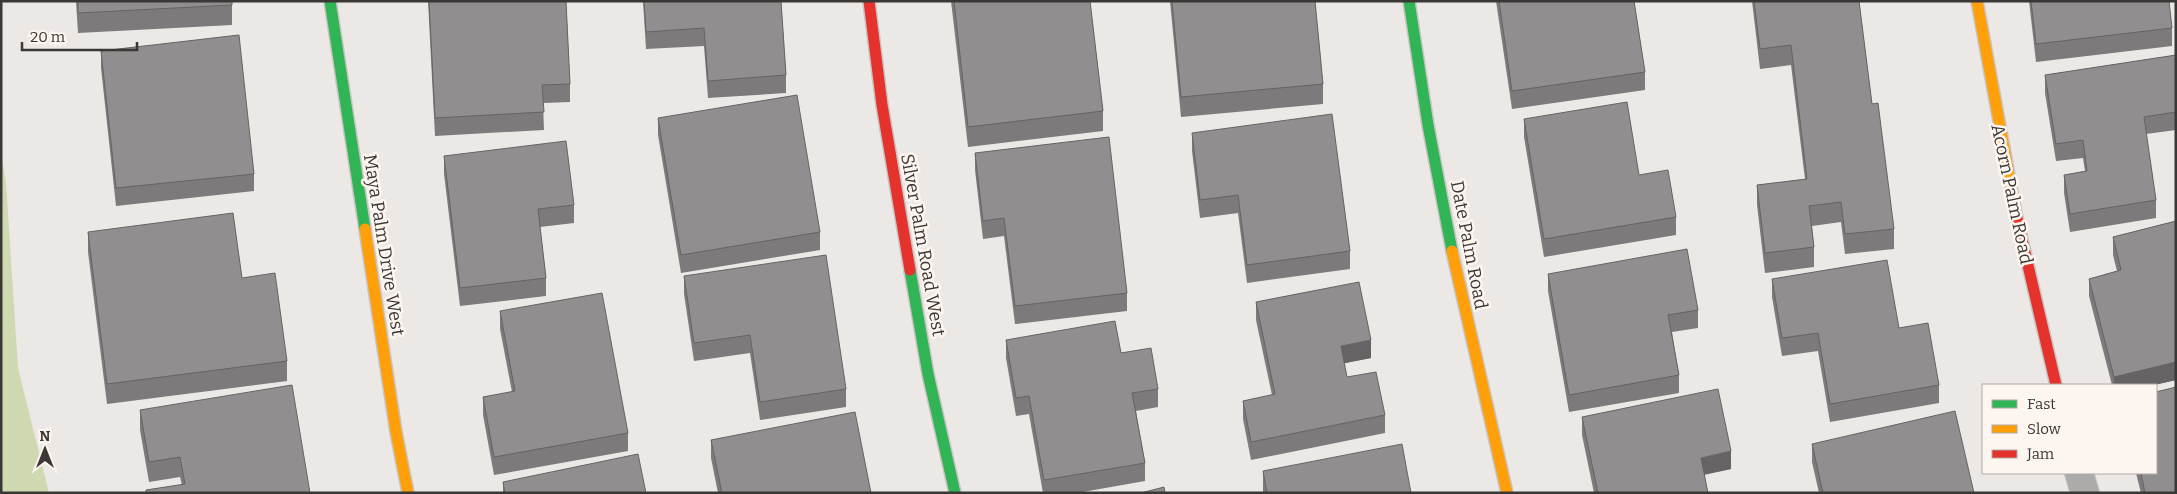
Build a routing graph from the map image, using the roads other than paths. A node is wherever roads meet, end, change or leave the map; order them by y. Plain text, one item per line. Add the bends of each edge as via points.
1 (330, 1) edge
2 (869, 1) edge
3 (1410, 1) edge
4 (1977, 1) edge
5 (2056, 384) edge
6 (2079, 474) edge
7 (408, 493) edge
8 (955, 493) edge
9 (1507, 493) edge
10 (2084, 493) edge

1 - 7 street, Maya Palm Drive West
2 - 8 street, Silver Palm Road West via 882,105 928,374
3 - 9 street, Date Palm Road via 1422,93 1451,249
4 - 5 street, Acorn Palm Road via 1998,131
6 - 10 street

